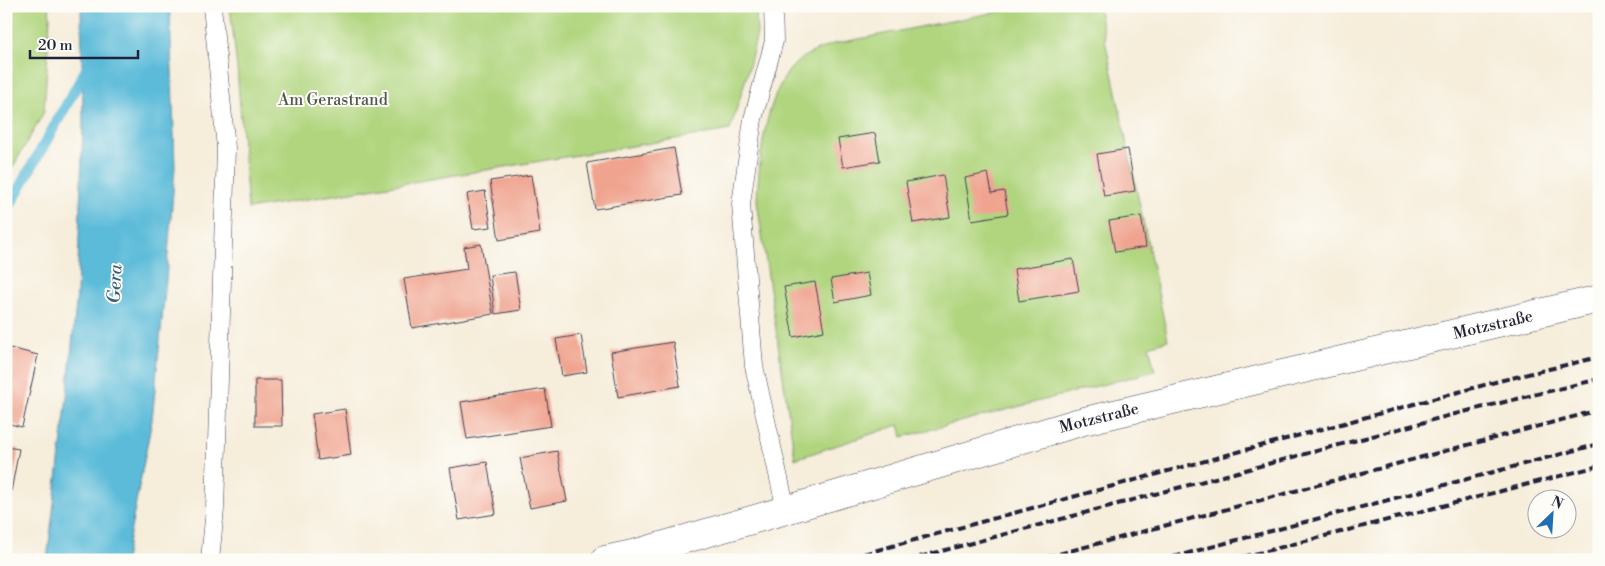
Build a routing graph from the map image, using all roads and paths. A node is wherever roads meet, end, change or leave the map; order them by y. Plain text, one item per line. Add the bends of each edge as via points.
1 (212, 6) edge
2 (773, 6) edge
3 (1599, 300) edge
4 (786, 510) junction
5 (210, 560) edge
6 (605, 560) edge

1 - 5 lane via 226,148
2 - 4 lane via 774,41 753,119 741,204 754,366
3 - 4 street, Motzstraße via 1080,422
4 - 6 street, Motzstraße

